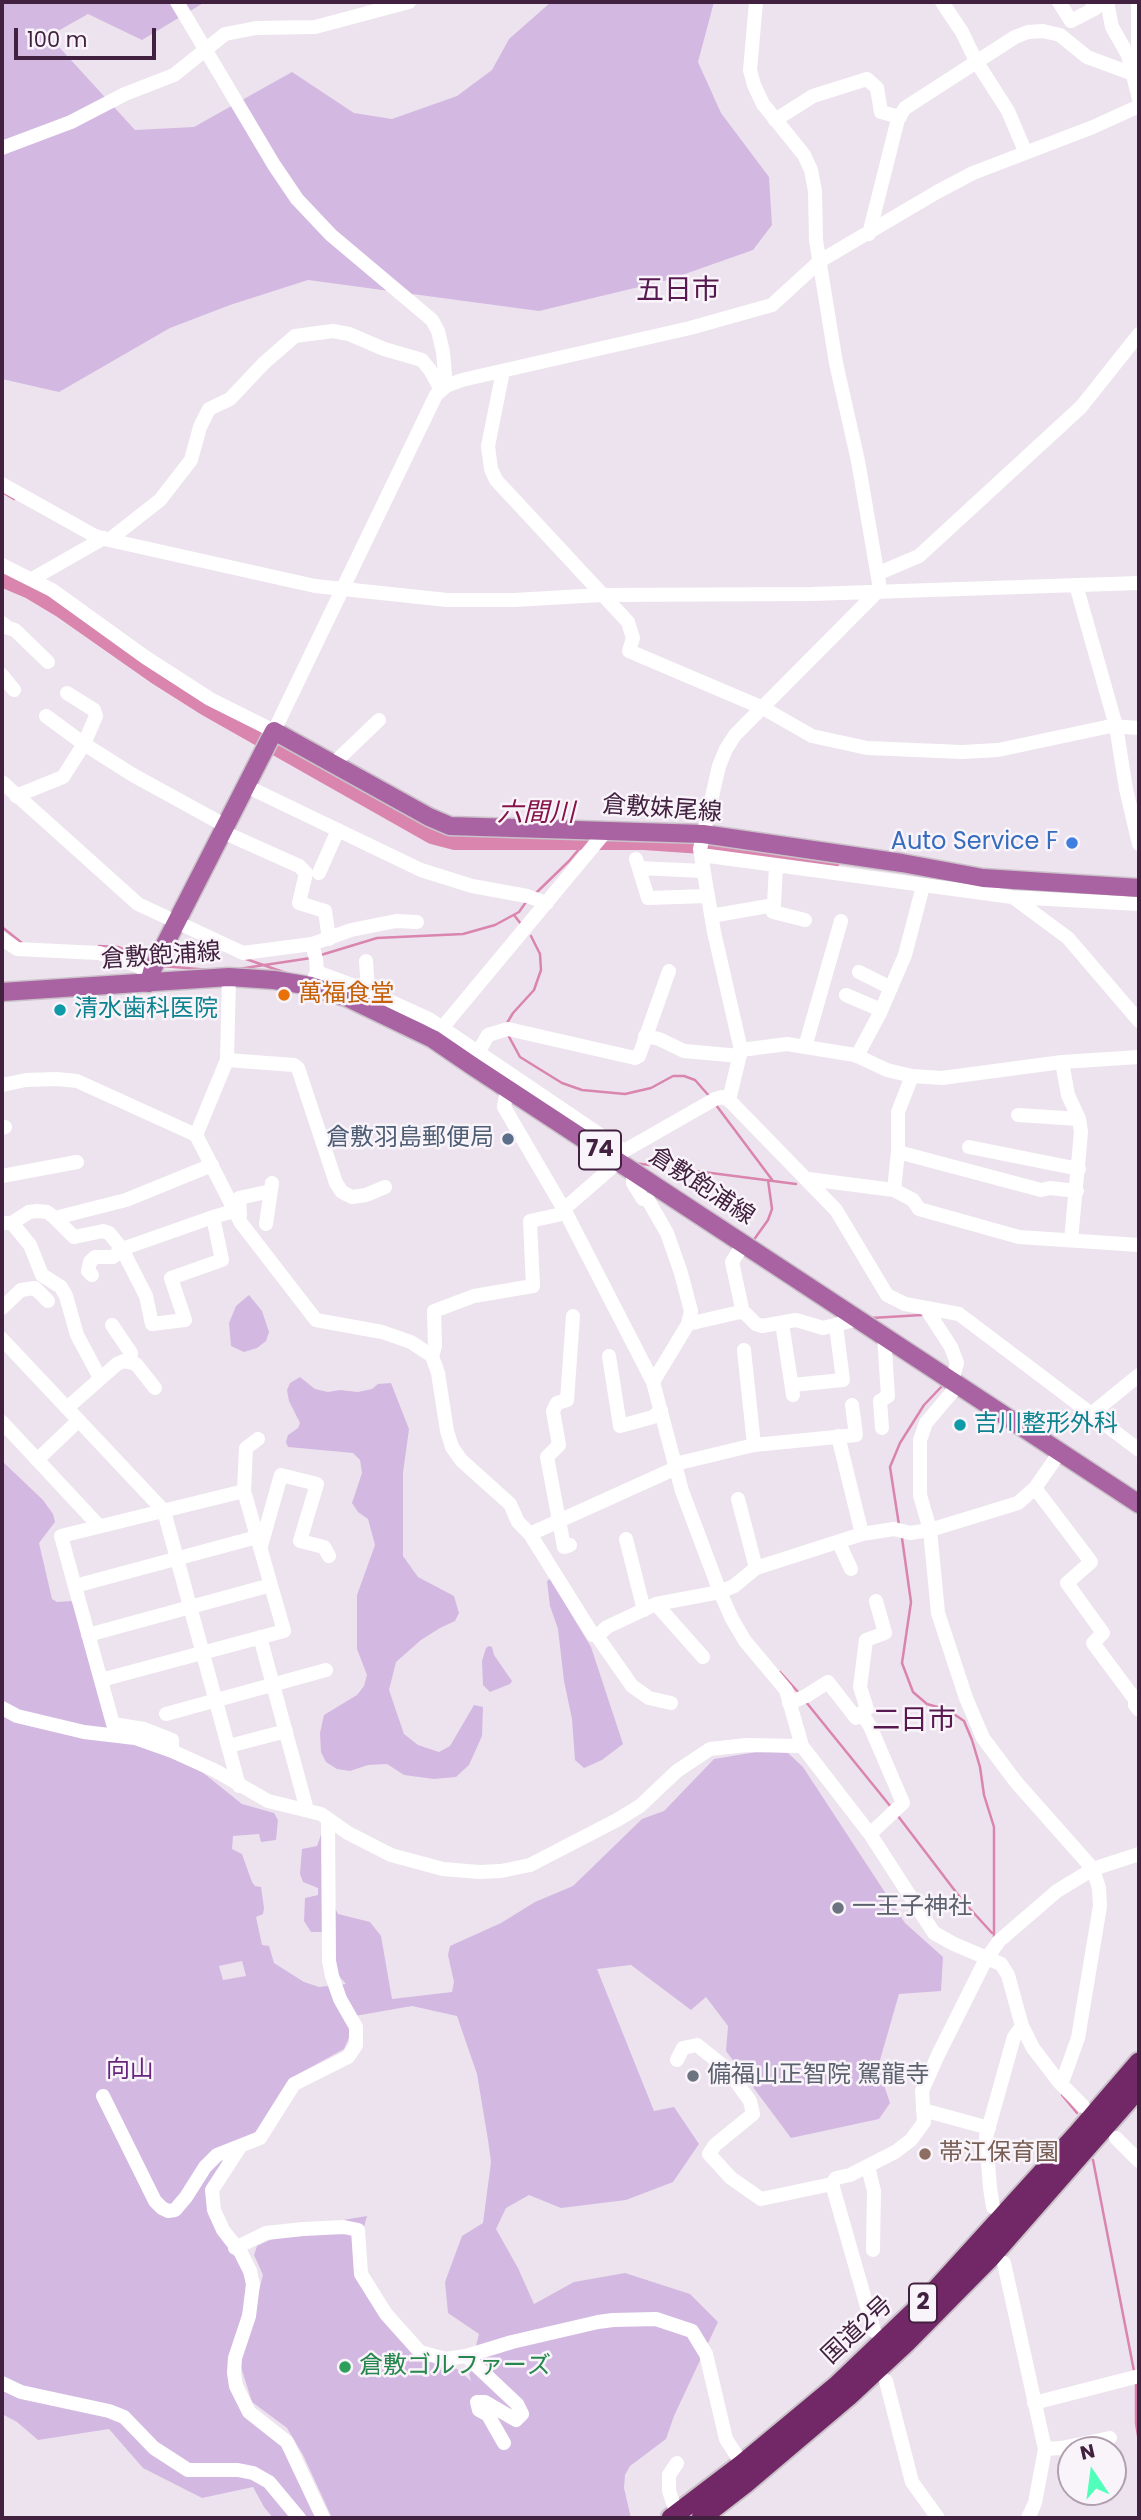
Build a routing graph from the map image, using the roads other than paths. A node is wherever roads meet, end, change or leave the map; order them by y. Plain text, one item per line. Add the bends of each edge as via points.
1 (177, 2) edge
2 (409, 2) edge
3 (756, 2) edge
4 (942, 2) edge
5 (1059, 2) edge
6 (1092, 2) edge
7 (1107, 2) edge
8 (1138, 2) edge
9 (207, 49) junction
10 (976, 61) junction
11 (1133, 74) junction
12 (1139, 99) edge
13 (1139, 106) edge
14 (900, 117) junction
15 (775, 120) junction
16 (2, 148) edge
17 (1026, 151) junction
18 (869, 234) junction
19 (820, 261) junction
20 (1139, 334) edge
21 (503, 371) junction
22 (443, 388) junction
23 (2, 484) edge
24 (106, 539) junction
25 (2, 565) edge
26 (879, 573) junction
27 (32, 579) junction
28 (1139, 583) edge
29 (343, 589) junction
30 (1076, 589) junction
31 (601, 595) junction
32 (874, 595) junction
33 (4, 628) edge
34 (48, 662) dead end
35 (2, 675) edge
36 (14, 690) dead end
37 (67, 693) dead end
38 (763, 708) junction
39 (46, 716) dead end
40 (379, 720) dead end
41 (1116, 726) junction
42 (1139, 728) edge
43 (271, 737) junction
44 (84, 744) junction
45 (333, 764) junction
46 (2, 782) edge
47 (246, 786) junction
48 (16, 796) junction
49 (225, 829) junction
50 (338, 830) junction
51 (604, 833) junction
52 (701, 844) junction
53 (1139, 844) edge
54 (776, 865) junction
55 (703, 871) junction
56 (319, 873) dead end
57 (923, 886) junction
58 (1139, 888) edge
59 (1013, 889) junction
60 (707, 896) junction
61 (536, 900) junction
62 (1139, 904) edge
63 (774, 905) junction
64 (711, 916) junction
65 (805, 920) dead end
66 (841, 921) dead end
67 (417, 922) dead end
68 (177, 923) junction
69 (2, 939) edge
70 (329, 939) junction
71 (366, 961) dead end
72 (314, 962) junction
73 (153, 971) junction
74 (669, 971) dead end
75 (859, 972) dead end
76 (229, 977) junction
77 (891, 988) junction
78 (368, 991) junction
79 (2, 992) edge
80 (846, 995) dead end
81 (881, 1010) junction
82 (1139, 1021) edge
83 (437, 1034) junction
84 (645, 1037) junction
85 (805, 1047) junction
86 (741, 1053) junction
87 (857, 1056) junction
88 (1139, 1057) edge
89 (475, 1059) junction
90 (227, 1060) junction
91 (1062, 1062) junction
92 (912, 1076) junction
93 (2, 1085) edge
94 (508, 1089) junction
95 (718, 1100) junction
96 (1018, 1115) dead end
97 (1079, 1119) junction
98 (196, 1135) junction
99 (970, 1147) dead end
100 (898, 1152) junction
101 (622, 1159) junction
102 (77, 1162) dead end
103 (212, 1165) junction
104 (1079, 1169) junction
105 (2, 1176) edge
106 (808, 1179) junction
107 (385, 1187) dead end
108 (894, 1190) junction
109 (1077, 1191) junction
110 (565, 1211) junction
111 (213, 1217) junction
112 (237, 1217) junction
113 (55, 1218) junction
114 (7, 1223) edge
115 (266, 1224) dead end
116 (1071, 1240) junction
117 (744, 1243) junction
118 (1139, 1245) edge
119 (122, 1248) junction
120 (92, 1275) dead end
121 (48, 1301) dead end
122 (2, 1308) edge
123 (927, 1310) junction
124 (743, 1313) junction
125 (573, 1316) dead end
126 (858, 1319) junction
127 (782, 1323) junction
128 (688, 1324) junction
129 (112, 1325) dead end
130 (836, 1326) junction
131 (884, 1336) junction
132 (2, 1339) edge
133 (744, 1350) dead end
134 (432, 1356) junction
135 (609, 1356) dead end
136 (130, 1361) junction
137 (1139, 1375) edge
138 (100, 1378) junction
139 (653, 1382) junction
140 (955, 1383) junction
141 (155, 1388) dead end
142 (852, 1405) dead end
143 (66, 1408) junction
144 (661, 1410) junction
145 (1090, 1415) junction
146 (78, 1420) junction
147 (2, 1422) edge
148 (882, 1427) dead end
149 (838, 1436) junction
150 (258, 1439) dead end
151 (754, 1446) junction
152 (1139, 1450) edge
153 (1060, 1452) junction
154 (37, 1460) junction
155 (676, 1466) junction
156 (1035, 1488) junction
157 (244, 1491) junction
158 (738, 1499) dead end
159 (1139, 1504) edge
160 (164, 1511) junction
161 (559, 1520) junction
162 (99, 1526) junction
163 (930, 1530) junction
164 (530, 1534) junction
165 (862, 1534) junction
166 (626, 1539) dead end
167 (259, 1543) junction
168 (839, 1543) junction
169 (570, 1545) dead end
170 (329, 1556) dead end
171 (177, 1559) junction
172 (757, 1568) junction
173 (851, 1569) dead end
174 (271, 1585) junction
175 (75, 1586) junction
176 (720, 1592) junction
177 (876, 1601) dead end
178 (191, 1607) junction
179 (650, 1607) junction
180 (88, 1635) junction
181 (597, 1636) junction
182 (260, 1637) junction
183 (205, 1653) junction
184 (703, 1657) dead end
185 (326, 1670) dead end
186 (101, 1680) junction
187 (273, 1684) junction
188 (217, 1700) junction
189 (671, 1703) dead end
190 (789, 1703) junction
191 (1138, 1703) edge
192 (2, 1708) edge
193 (861, 1713) junction
194 (166, 1714) dead end
195 (286, 1731) junction
196 (229, 1746) junction
197 (802, 1746) junction
198 (172, 1751) junction
199 (239, 1786) junction
200 (307, 1810) junction
201 (328, 1820) junction
202 (870, 1834) junction
203 (1139, 1854) edge
204 (1093, 1870) junction
205 (988, 1957) junction
206 (1022, 2026) junction
207 (677, 2060) dead end
208 (1139, 2062) edge
209 (1059, 2082) junction
210 (1139, 2088) edge
211 (103, 2096) dead end
212 (1083, 2106) dead end
213 (923, 2110) junction
214 (989, 2128) junction
215 (1116, 2138) dead end
216 (240, 2147) junction
217 (1139, 2161) edge
218 (868, 2167) junction
219 (832, 2184) junction
220 (993, 2207) dead end
221 (235, 2248) junction
222 (873, 2250) dead end
223 (1004, 2263) dead end
224 (874, 2331) dead end
225 (466, 2356) junction
226 (1139, 2376) edge
227 (886, 2381) dead end
228 (2, 2383) edge
229 (1034, 2403) junction
230 (504, 2443) dead end
231 (1057, 2448) edge
232 (1045, 2449) junction
233 (677, 2463) dead end
234 (741, 2464) junction
235 (674, 2516) edge
236 (299, 2518) edge
237 (323, 2518) edge
238 (701, 2518) edge
239 (938, 2518) edge
240 (1028, 2518) edge

1 - 9 street
2 - 9 street via 315,27 256,28 225,34
3 - 15 street via 750,70 763,104
4 - 10 street
5 - 6 street via 1071,21 1096,8
7 - 11 street via 1112,27 1125,46
8 - 11 street via 1138,60
9 - 16 street via 160,82
9 - 22 street via 298,199 331,235 432,320 443,352
10 - 11 street via 1015,37 1043,31 1060,35 1087,57
10 - 14 street via 905,108
10 - 17 street via 1009,111
11 - 12 street
13 - 17 street
14 - 15 street via 881,112 877,88 867,79 813,96
14 - 18 street
15 - 19 street via 811,170
17 - 18 street via 937,192
18 - 19 street
19 - 21 street via 772,305
19 - 26 street
20 - 26 street via 1081,407 919,556
21 - 22 street
21 - 31 street via 488,446 491,469
22 - 24 street via 422,360 349,334 333,331 295,336 230,399 209,409 184,470 160,500
22 - 29 street
23 - 24 street
24 - 27 street
24 - 29 street
25 - 27 street
26 - 32 street via 880,589
27 - 43 street
28 - 30 street
29 - 31 street via 447,600
29 - 43 street
30 - 32 street
30 - 41 street
31 - 32 street
31 - 38 street via 631,628 634,638 629,651
32 - 38 street
33 - 34 street via 15,629
35 - 36 street
37 - 44 street via 94,710 96,716
38 - 41 street via 813,736 867,748 986,751
38 - 52 street via 726,750
39 - 44 street
40 - 45 street
41 - 42 street
41 - 53 street
43 - 45 main road, 倉敷妹尾線
43 - 47 main road
44 - 48 street via 63,777
44 - 49 street
45 - 51 main road, 倉敷妹尾線 via 450,826
46 - 48 street
47 - 49 main road
47 - 50 street
48 - 68 street via 138,904
49 - 68 main road
49 - 70 street via 306,873 299,903 325,911
50 - 56 street
50 - 61 street via 421,870
51 - 52 main road, 倉敷妹尾線
51 - 61 street
52 - 54 street
52 - 55 street
52 - 59 main road, 倉敷妹尾線 via 902,863 983,878
54 - 57 street
54 - 63 street
55 - 60 street
55 - 60 street via 638,863 648,898
57 - 59 street
57 - 77 street
58 - 59 main road, 倉敷妹尾線
59 - 62 street
59 - 82 street via 1068,938
60 - 64 street
61 - 83 street
63 - 64 street
63 - 65 street via 773,912
64 - 86 street
66 - 85 street
67 - 70 street via 396,921
68 - 72 street via 247,954
68 - 73 main road
69 - 73 street via 18,949 99,953
70 - 72 street
71 - 78 street
72 - 76 main road, 倉敷飽浦線 / 74 via 274,980
72 - 78 street
72 - 83 main road, 倉敷飽浦線 / 74 via 348,998
73 - 76 main road, 倉敷飽浦線 / 74
73 - 79 main road, 倉敷飽浦線 / 74
74 - 84 street
75 - 77 street
76 - 90 street
77 - 81 street
78 - 83 street via 429,1019
80 - 81 street
81 - 87 street
83 - 89 main road, 倉敷飽浦線 / 74
84 - 86 street via 684,1051
84 - 89 street via 635,1058 506,1029 488,1035
85 - 86 street via 787,1044
85 - 87 street
86 - 95 street
87 - 92 street
88 - 91 street
89 - 94 main road, 倉敷飽浦線 / 74
89 - 101 street
90 - 98 street
90 - 107 street via 298,1068 342,1192 352,1197
91 - 92 street via 942,1078
91 - 97 street via 1068,1095
92 - 100 street via 898,1112
93 - 98 street via 26,1080 78,1082
94 - 101 main road, 倉敷飽浦線 / 74
94 - 110 street via 503,1107
95 - 101 street
95 - 106 street
96 - 97 street
97 - 104 street
98 - 103 street
99 - 104 street
100 - 108 street
100 - 109 street via 1041,1190
101 - 110 street
101 - 117 main road, 倉敷飽浦線 / 74
101 - 128 street via 667,1233 691,1311
102 - 105 street
103 - 112 street
103 - 113 street via 126,1200
104 - 109 street
106 - 108 street
106 - 123 street via 836,1210 887,1295
108 - 116 street via 913,1200 919,1209 1019,1237
109 - 116 street
110 - 134 street via 530,1221 533,1286 474,1296 434,1311
110 - 139 street
111 - 112 street
111 - 119 street
111 - 119 street via 222,1259 171,1278 185,1320 152,1324 146,1296
112 - 115 street via 239,1198 272,1186
112 - 134 street via 316,1320 382,1332 411,1342
113 - 114 street via 37,1211
113 - 119 street via 75,1237 103,1231
114 - 138 street via 30,1245 41,1275 61,1287 77,1335
116 - 118 street
117 - 124 street via 732,1262
117 - 126 main road, 倉敷飽浦線 / 74
119 - 120 street via 113,1257 95,1257 88,1271
121 - 122 street via 35,1288 21,1290
123 - 140 street via 951,1347 957,1363
123 - 145 street via 959,1314
124 - 127 street via 762,1326
124 - 128 street
125 - 161 street via 567,1400 557,1403 553,1411 559,1445 547,1458
126 - 130 street
126 - 131 main road, 倉敷飽浦線 / 74
127 - 130 street via 796,1320 823,1328
127 - 130 street via 792,1390 843,1380
128 - 139 street
129 - 136 street via 131,1353
131 - 140 main road, 倉敷飽浦線 / 74
131 - 148 street via 888,1396 880,1401
132 - 143 street
133 - 151 street
134 - 164 street via 452,1447 510,1504
135 - 144 street via 620,1426 653,1417
136 - 138 street via 117,1364
136 - 141 street
137 - 145 street
138 - 143 street
139 - 144 street
140 - 153 main road, 倉敷飽浦線 / 74
140 - 163 street via 926,1423 920,1440 920,1495
142 - 149 street via 856,1435
143 - 146 street
144 - 155 street
145 - 152 street
146 - 154 street
146 - 160 street
147 - 154 street
149 - 151 street
149 - 165 street
150 - 157 street via 246,1448
151 - 155 street
153 - 156 street
153 - 159 main road, 倉敷飽浦線 / 74
154 - 162 street
155 - 161 street
155 - 176 street via 689,1514
156 - 163 street via 1018,1503
156 - 191 street via 1091,1562 1067,1583 1102,1633 1093,1643
157 - 160 street
157 - 167 street
158 - 172 street
160 - 162 street
160 - 171 street
161 - 164 street
161 - 169 street via 564,1547
162 - 175 street via 61,1536
163 - 165 street
163 - 204 street via 938,1613 983,1738
164 - 181 street
165 - 168 street
166 - 179 street
167 - 170 street via 281,1475 317,1484 300,1541 324,1548
167 - 171 street
167 - 174 street
168 - 172 street
168 - 173 street
171 - 175 street
171 - 178 street
172 - 176 street
174 - 178 street
174 - 182 street via 284,1631
175 - 180 street
176 - 179 street
176 - 190 street via 757,1657 782,1683
177 - 193 street via 885,1633 866,1640 860,1687 867,1709
178 - 180 street
178 - 183 street
179 - 181 street
179 - 184 street
180 - 186 street
181 - 189 street via 632,1686 649,1698
182 - 183 street
182 - 187 street
183 - 186 street
183 - 188 street
185 - 187 street
186 - 198 street via 113,1724 172,1740
187 - 188 street
187 - 195 street
188 - 194 street
188 - 196 street
190 - 193 street via 828,1682 856,1718
190 - 197 street
192 - 198 street via 17,1716 135,1738
193 - 202 street via 904,1803
195 - 196 street
195 - 200 street
196 - 199 street
197 - 201 street via 710,1749 617,1820 530,1865 501,1871 443,1869 391,1855
197 - 202 street
198 - 199 street
199 - 200 street via 268,1801
200 - 201 street
201 - 216 street via 329,1961 340,1999 356,2027 356,2045 348,2057 293,2084 260,2138
202 - 205 street via 934,1933
203 - 204 street
204 - 205 street via 1057,1891 999,1941
204 - 209 street via 1100,1906 1086,1999 1078,2038
205 - 206 street via 1005,1969
205 - 213 street via 937,2055 922,2091
206 - 209 street
206 - 214 street via 1014,2037
207 - 219 street via 683,2048 697,2045 727,2069 750,2101 753,2114 709,2154 731,2178 761,2199
208 - 234 highway, 国道2号 / 2 via 932,2295 837,2385
209 - 212 street
210 - 238 highway, 国道2号 / 2 via 991,2258 906,2343
211 - 216 street via 155,2201 168,2211 175,2210 217,2155
213 - 214 street
213 - 218 street via 924,2122 911,2140
214 - 220 street
215 - 217 street
216 - 221 street via 212,2190 214,2210
218 - 219 street via 836,2178
218 - 222 street via 874,2191
219 - 224 street
221 - 225 street via 266,2233 358,2230 360,2274 386,2314 419,2352 446,2360
221 - 237 street via 253,2284 249,2316 235,2358 236,2386 249,2412 287,2442
223 - 229 street
225 - 230 street via 522,2414 516,2420 477,2402
225 - 234 street via 613,2320 656,2319 692,2331 706,2354 726,2439
226 - 229 street
227 - 239 street via 912,2482
228 - 236 street via 21,2392 124,2417 154,2448 188,2470 253,2473 269,2482
229 - 232 street
231 - 232 street
232 - 240 street
233 - 235 street via 669,2475
234 - 235 highway, 国道2号 / 2

